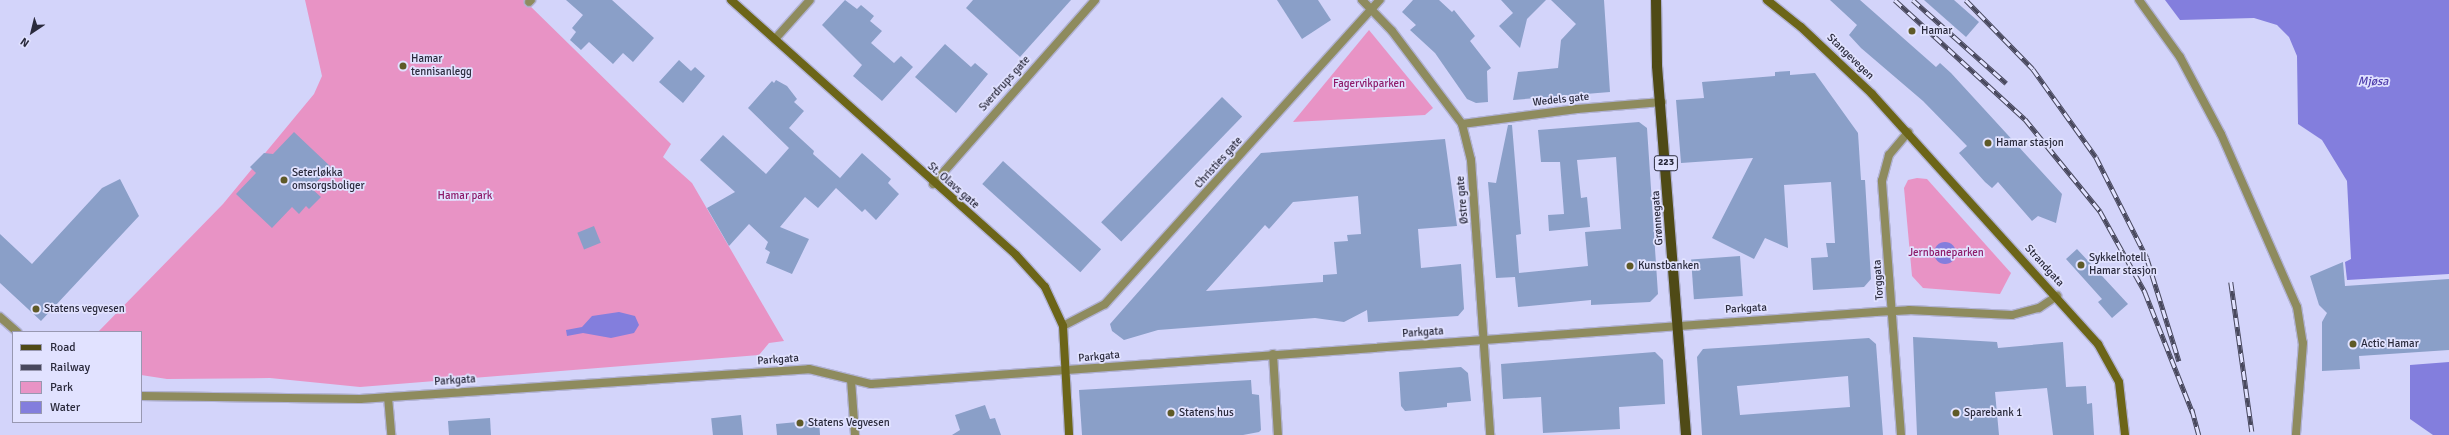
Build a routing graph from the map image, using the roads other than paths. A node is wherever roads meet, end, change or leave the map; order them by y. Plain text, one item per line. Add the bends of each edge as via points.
1 (732, 0) edge
2 (810, 0) edge
3 (1095, 0) edge
4 (1362, 0) edge
5 (1380, 0) edge
6 (1656, 0) edge
7 (1758, 0) edge
8 (2139, 0) edge
9 (1770, 2) edge
10 (1372, 9) junction
11 (775, 39) junction
12 (1662, 102) junction
13 (1462, 124) junction
14 (1908, 132) junction
15 (933, 184) junction
16 (2057, 296) junction
17 (1892, 311) junction
18 (0, 317) edge
19 (1677, 324) junction
20 (1063, 326) junction
21 (16, 331) edge
22 (1484, 340) junction
23 (1273, 354) junction
24 (1066, 371) junction
25 (851, 380) junction
26 (142, 396) edge
27 (388, 397) junction
28 (391, 435) edge
29 (854, 435) edge
30 (1069, 435) edge
31 (1278, 435) edge
32 (1490, 435) edge
33 (1686, 435) edge
34 (1901, 435) edge
35 (2125, 435) edge
36 (2296, 435) edge

1 - 11 main road, St. Olavs gate
2 - 11 street
3 - 15 street, Sverdrups gate
4 - 10 street, Østre gate
5 - 10 street, Christies gate
6 - 12 main road, Grønnegata / 223 via 1657,66
7 - 9 main road, Stangevegen
8 - 36 street via 2180,57 2221,134 2297,307 2303,343
9 - 14 main road, Stangevegen via 1823,47
10 - 13 street, Østre gate
10 - 20 street, Christies gate via 1105,304
11 - 15 main road, St. Olavs gate
12 - 13 street, Wedels gate via 1562,110
12 - 19 main road, Grønnegata / 223
13 - 22 street, Østre gate via 1471,160
14 - 16 main road, Strandgata
14 - 17 street, Torggata via 1889,155 1882,181
15 - 20 main road, St. Olavs gate via 1016,255 1045,287
16 - 17 street, Parkgata via 2039,308 2012,315
16 - 35 main road, Strandgata via 2098,344 2119,382
17 - 19 street, Parkgata
17 - 34 street, Torggata
18 - 21 street
19 - 22 street, Parkgata
19 - 33 main road, Grønnegata / 223
20 - 24 main road, St. Olavs gate
22 - 23 street, Parkgata
22 - 32 street, Østre gate
23 - 24 street, Parkgata
23 - 31 street
24 - 25 street, Parkgata via 871,384
24 - 30 main road, St. Olavs gate
25 - 27 street, Parkgata via 809,369
25 - 29 street
26 - 27 street, Parkgata via 336,399
27 - 28 street

